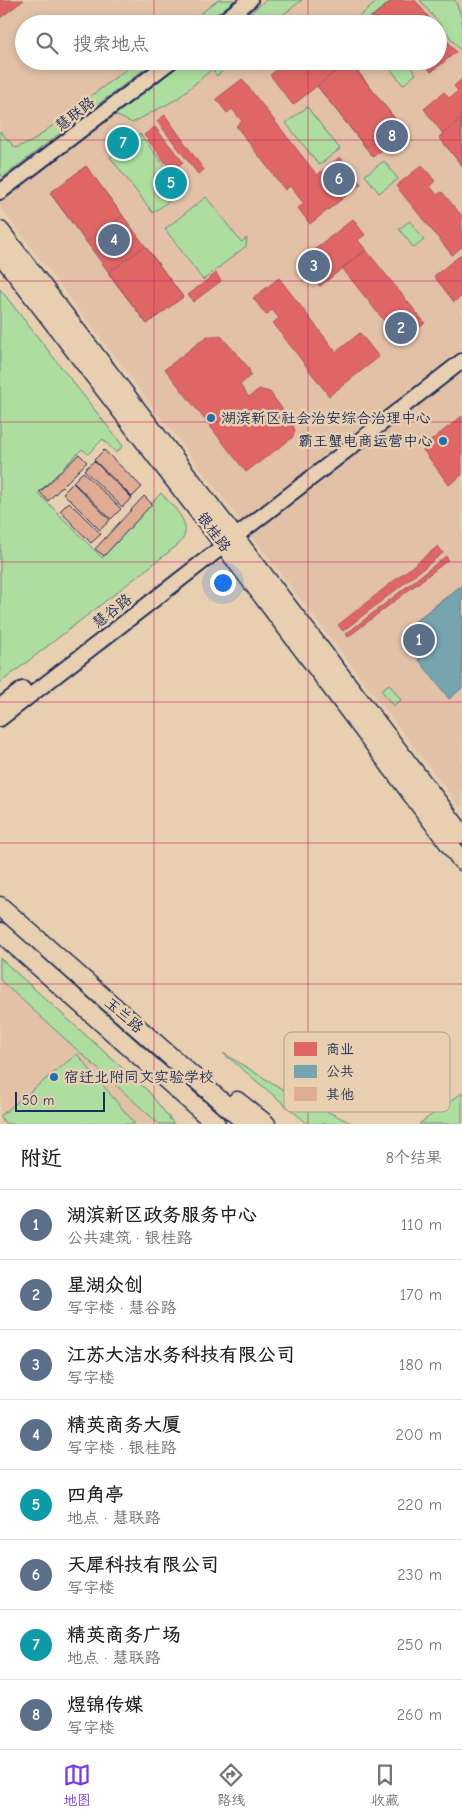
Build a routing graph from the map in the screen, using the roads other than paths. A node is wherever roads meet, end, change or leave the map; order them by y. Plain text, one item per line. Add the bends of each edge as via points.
1 (250, 0) edge
2 (231, 15) edge
3 (158, 70) edge
4 (0, 192) edge
5 (0, 231) edge
6 (0, 253) edge
7 (462, 361) edge
8 (230, 536) junction
9 (0, 706) edge
10 (0, 719) edge
11 (459, 846) edge
12 (0, 906) edge
13 (0, 932) edge
14 (181, 1066) junction
15 (168, 1082) junction
16 (206, 1124) edge
17 (216, 1124) edge
18 (247, 1124) edge
19 (266, 1124) edge

1 - 2 street
3 - 4 street, 慧联路
5 - 8 street, 银桂路
6 - 8 street, 银桂路
7 - 8 street, 慧谷路
8 - 9 street, 慧谷路
8 - 10 street, 慧谷路
8 - 11 street, 银桂路
12 - 14 street, 玉兰路
13 - 15 street, 玉兰路
14 - 18 street, 玉兰路
14 - 19 street via 248,1108
15 - 16 street
15 - 17 street, 玉兰路

